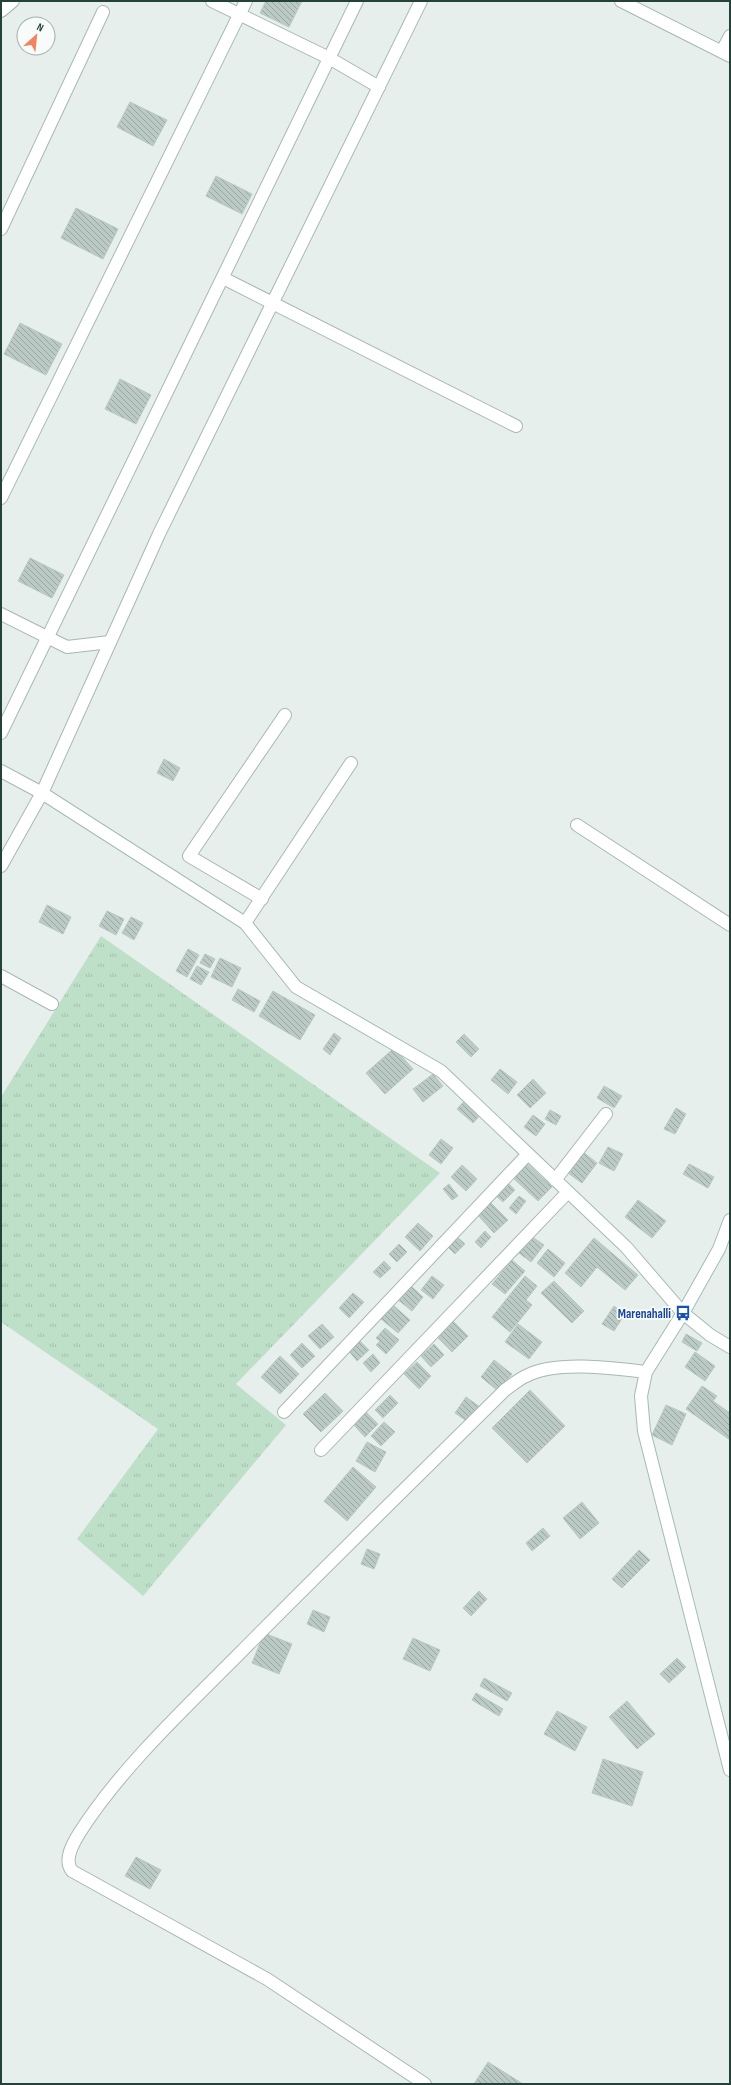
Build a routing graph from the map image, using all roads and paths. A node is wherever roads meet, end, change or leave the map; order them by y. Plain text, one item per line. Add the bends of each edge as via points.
1 (13, 1) edge
2 (212, 1) edge
3 (246, 1) edge
4 (357, 1) edge
5 (421, 1) edge
6 (624, 2) edge
7 (1, 11) edge
8 (103, 12) dead end
9 (238, 15) junction
10 (730, 36) edge
11 (726, 54) edge
12 (329, 58) junction
13 (379, 87) junction
14 (1, 229) edge
15 (223, 278) junction
16 (272, 303) junction
17 (516, 426) dead end
18 (1, 498) edge
19 (1, 614) edge
20 (48, 638) junction
21 (110, 642) junction
22 (285, 715) dead end
23 (1, 732) edge
24 (351, 762) dead end
25 (1, 771) edge
26 (42, 793) junction
27 (577, 825) dead end
28 (1, 866) edge
29 (262, 899) junction
30 (245, 924) junction
31 (730, 925) edge
32 (1, 976) edge
33 (52, 1004) dead end
34 (606, 1114) dead end
35 (528, 1154) junction
36 (555, 1180) junction
37 (568, 1192) junction
38 (730, 1220) edge
39 (683, 1313) junction
40 (730, 1347) edge
41 (646, 1372) junction
42 (284, 1412) dead end
43 (322, 1450) dead end
44 (730, 1770) edge
45 (425, 2084) edge

1 - 7 street
2 - 9 street
3 - 9 street
4 - 12 street
5 - 13 street
6 - 11 street
8 - 14 street
9 - 12 street
9 - 18 street
10 - 11 street
12 - 13 street
12 - 15 street
13 - 16 street
15 - 16 street
15 - 20 street
16 - 17 street
16 - 21 street via 159,534
19 - 20 street
20 - 21 street via 67,646
20 - 23 street
21 - 26 street
22 - 29 street via 190,856
24 - 29 street
25 - 26 street
26 - 28 street
26 - 30 street
27 - 31 street
29 - 30 street
30 - 35 street via 296,987 441,1071
32 - 33 street
34 - 36 street
35 - 36 street
35 - 42 street
36 - 37 street
37 - 39 street via 626,1247
37 - 43 street
38 - 39 street via 719,1249
39 - 40 street
39 - 41 street
41 - 44 street via 641,1396 644,1432
41 - 45 street via 574,1367 546,1369 526,1375 505,1390 196,1698 110,1790 79,1833 69,1856 68,1864 72,1871 267,1978

